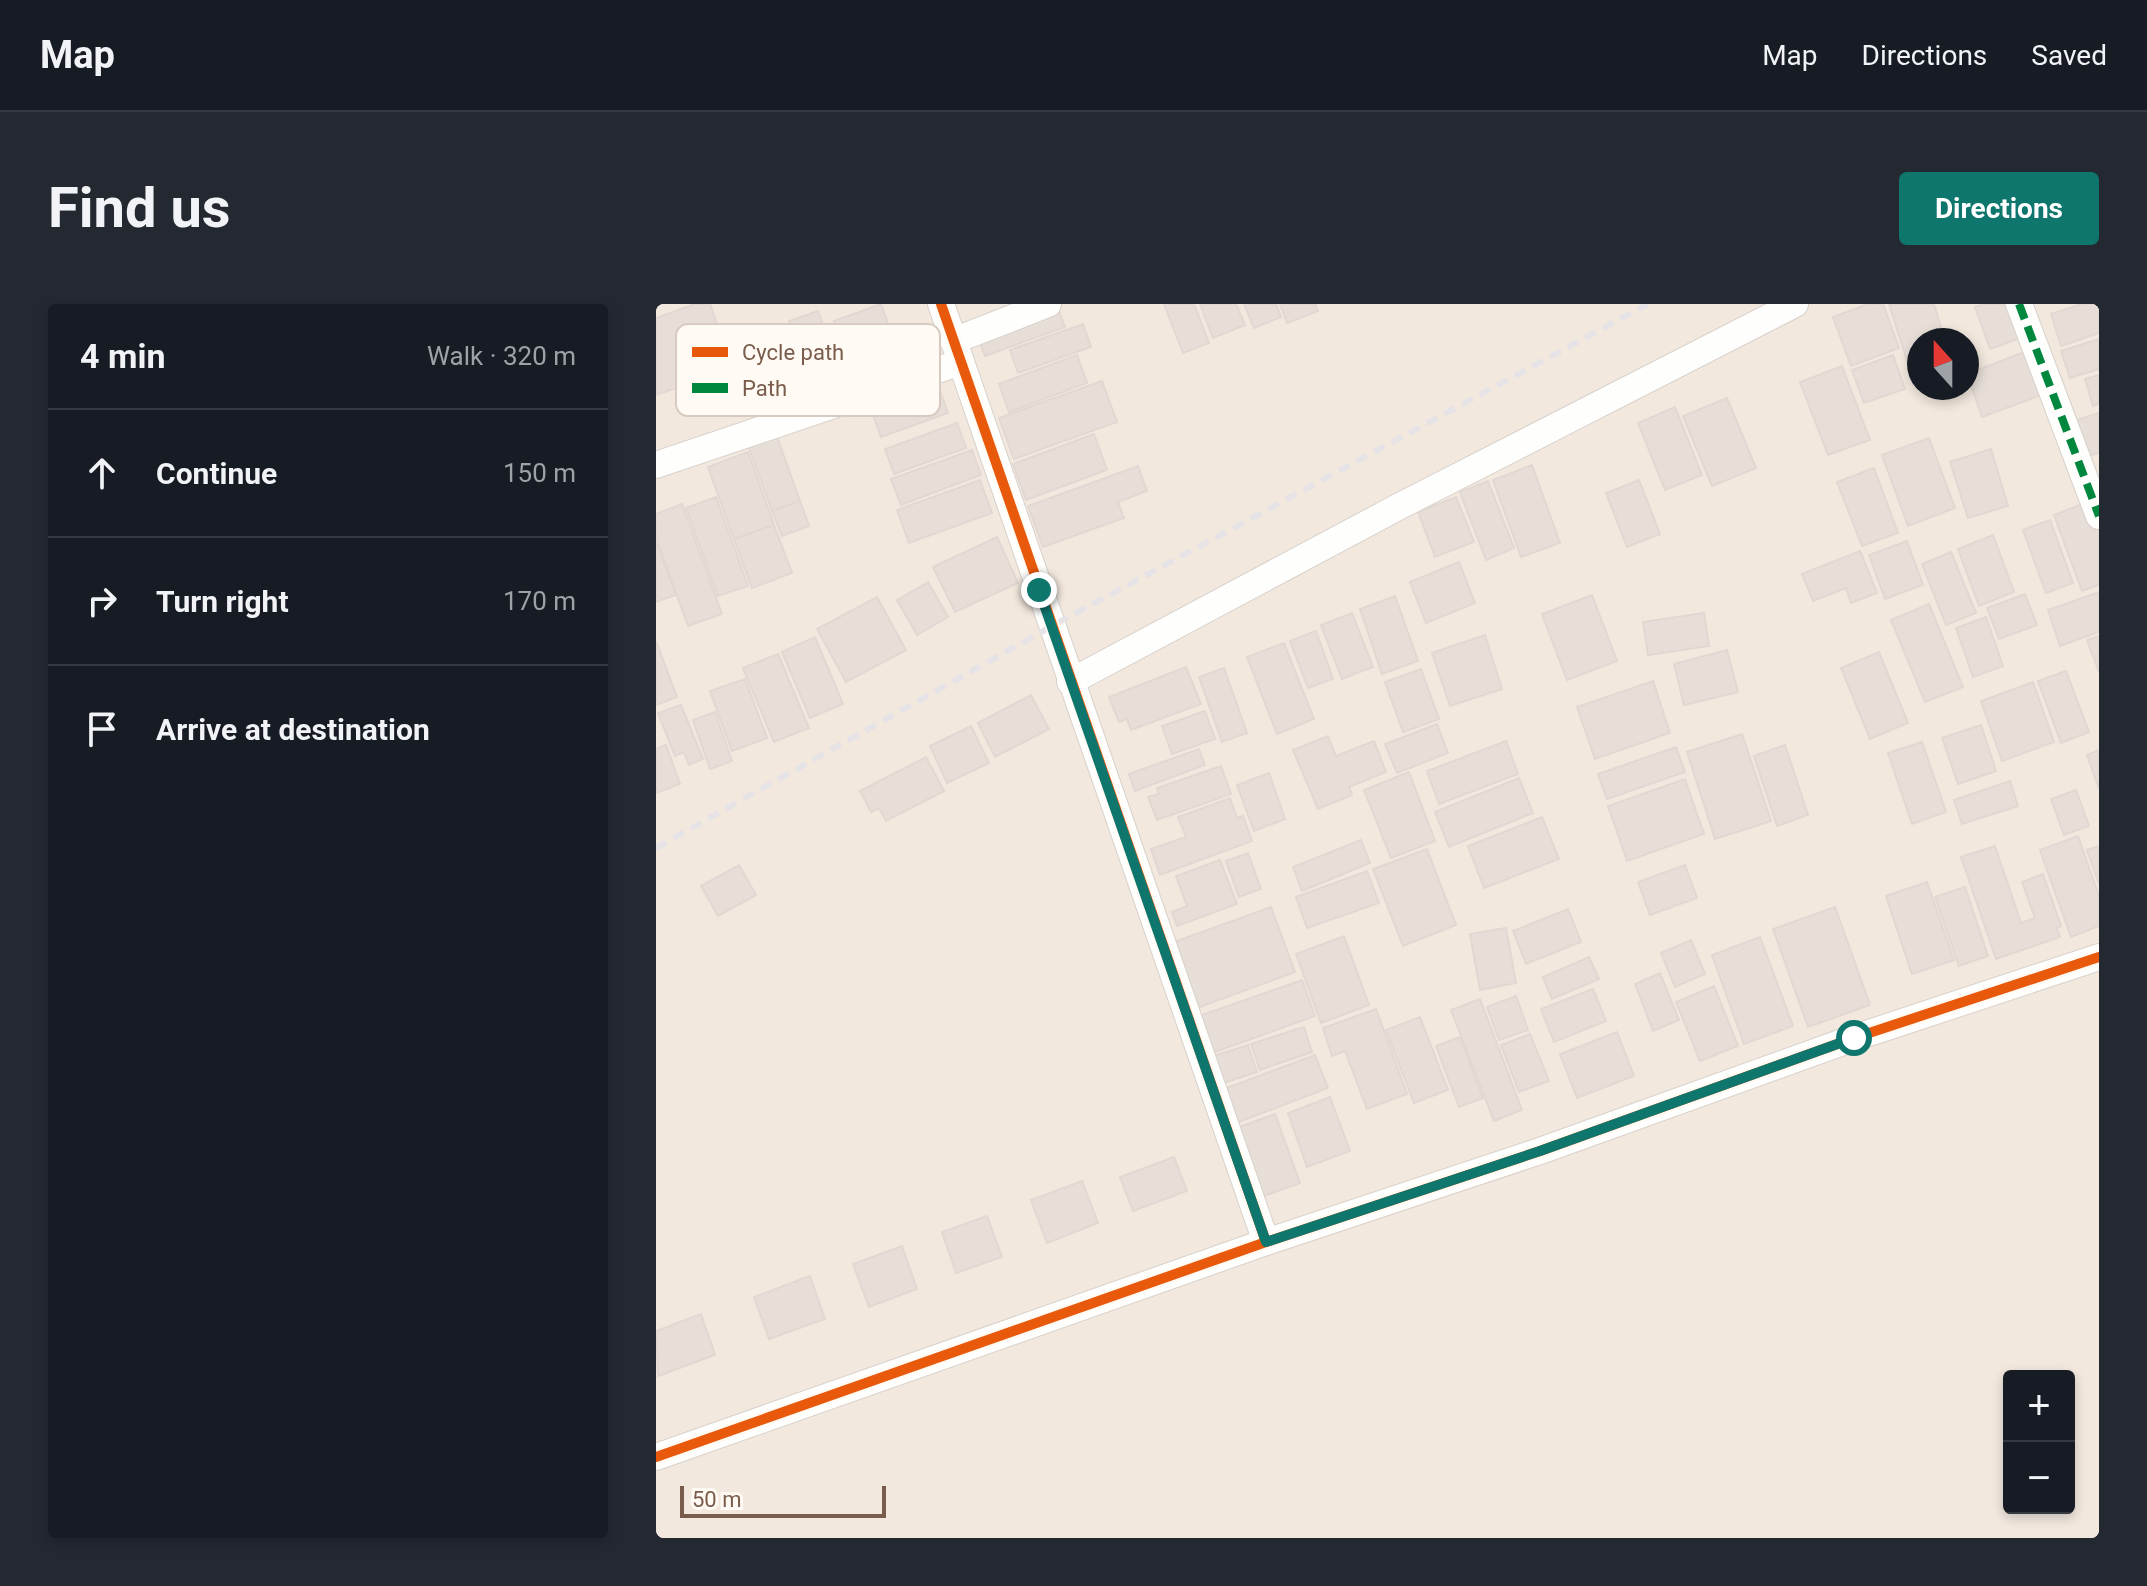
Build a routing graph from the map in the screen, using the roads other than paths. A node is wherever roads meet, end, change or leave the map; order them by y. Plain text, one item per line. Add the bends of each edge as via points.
1 (941, 304) edge
2 (1048, 304) edge
3 (1795, 304) edge
4 (2019, 304) edge
5 (957, 351) junction
6 (940, 357) edge
7 (785, 416) edge
8 (656, 465) edge
9 (2099, 516) edge
10 (1070, 682) junction
11 (2099, 957) edge
12 (1266, 1242) junction
13 (656, 1457) edge

1 - 5 street
2 - 5 street
3 - 10 street
4 - 9 street
5 - 6 street
5 - 10 street
7 - 8 street
10 - 12 street
11 - 12 street
12 - 13 street

